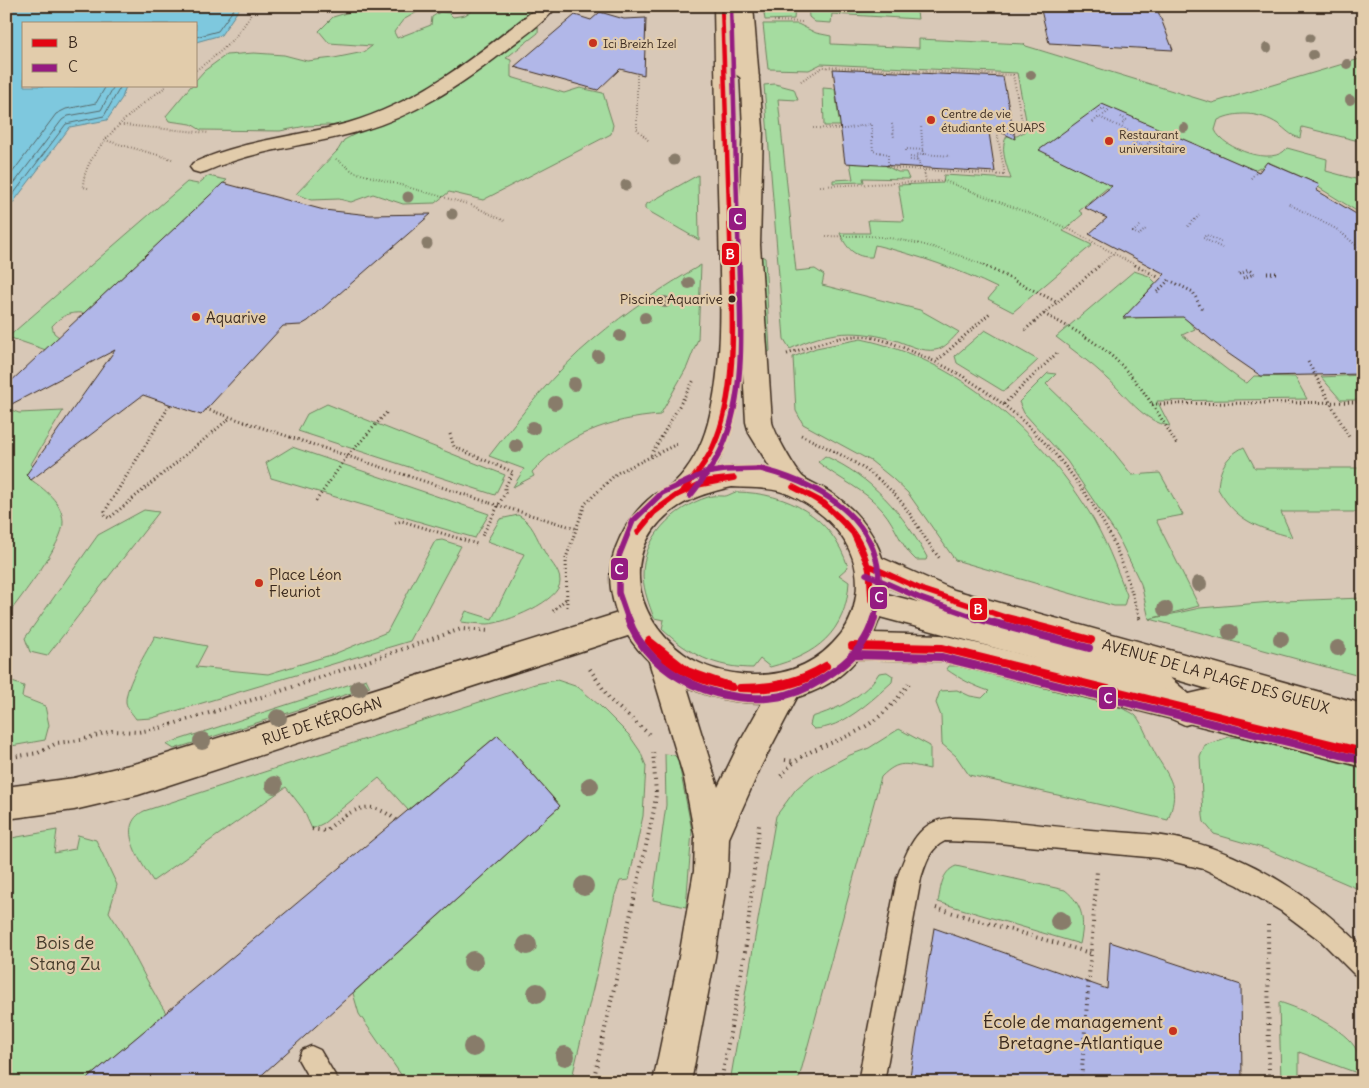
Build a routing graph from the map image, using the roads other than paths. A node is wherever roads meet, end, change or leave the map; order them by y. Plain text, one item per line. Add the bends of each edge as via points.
1 (549, 6) edge
2 (722, 6) edge
3 (733, 6) edge
4 (745, 6) edge
5 (750, 76) junction
6 (200, 167) road end
7 (794, 486) junction
8 (683, 491) junction
9 (870, 566) junction
10 (871, 603) junction
11 (634, 621) junction
12 (852, 646) junction
13 (663, 658) junction
14 (788, 686) junction
15 (1185, 710) junction
16 (1363, 719) edge
17 (1363, 737) edge
18 (1363, 752) edge
19 (6, 803) edge
20 (712, 837) junction
21 (1363, 965) edge
22 (312, 1059) dead end
23 (326, 1082) edge
24 (672, 1082) edge
25 (871, 1082) edge

1 - 6 street via 486,58 434,92 381,118 324,134 267,144 224,156
2 - 8 street via 732,309 730,344 717,436 710,454
3 - 5 street via 737,70
4 - 5 street
5 - 7 street via 754,150 749,246 759,422 762,433
7 - 8 street via 759,478 732,477
7 - 9 street via 825,503 841,517 855,534
8 - 11 street via 645,521 633,541 626,563 625,587
9 - 10 street
9 - 16 street, AVENUE DE LA PLAGE DES GUEUX via 953,602
10 - 12 street
10 - 15 street via 1129,673 1152,682
11 - 13 street
11 - 19 street, RUE DE KÉROGAN via 138,779 74,794
12 - 14 street via 835,663 813,677
12 - 15 street via 942,648
13 - 14 street via 690,676 721,686 755,690
13 - 20 street via 695,760
14 - 20 street via 751,753
15 - 17 street via 1227,702
15 - 18 street
20 - 24 street via 711,871 700,939
21 - 25 lane via 1324,930 1267,890 1205,858 1182,851 991,830 946,829 919,849 904,898
22 - 23 lane

